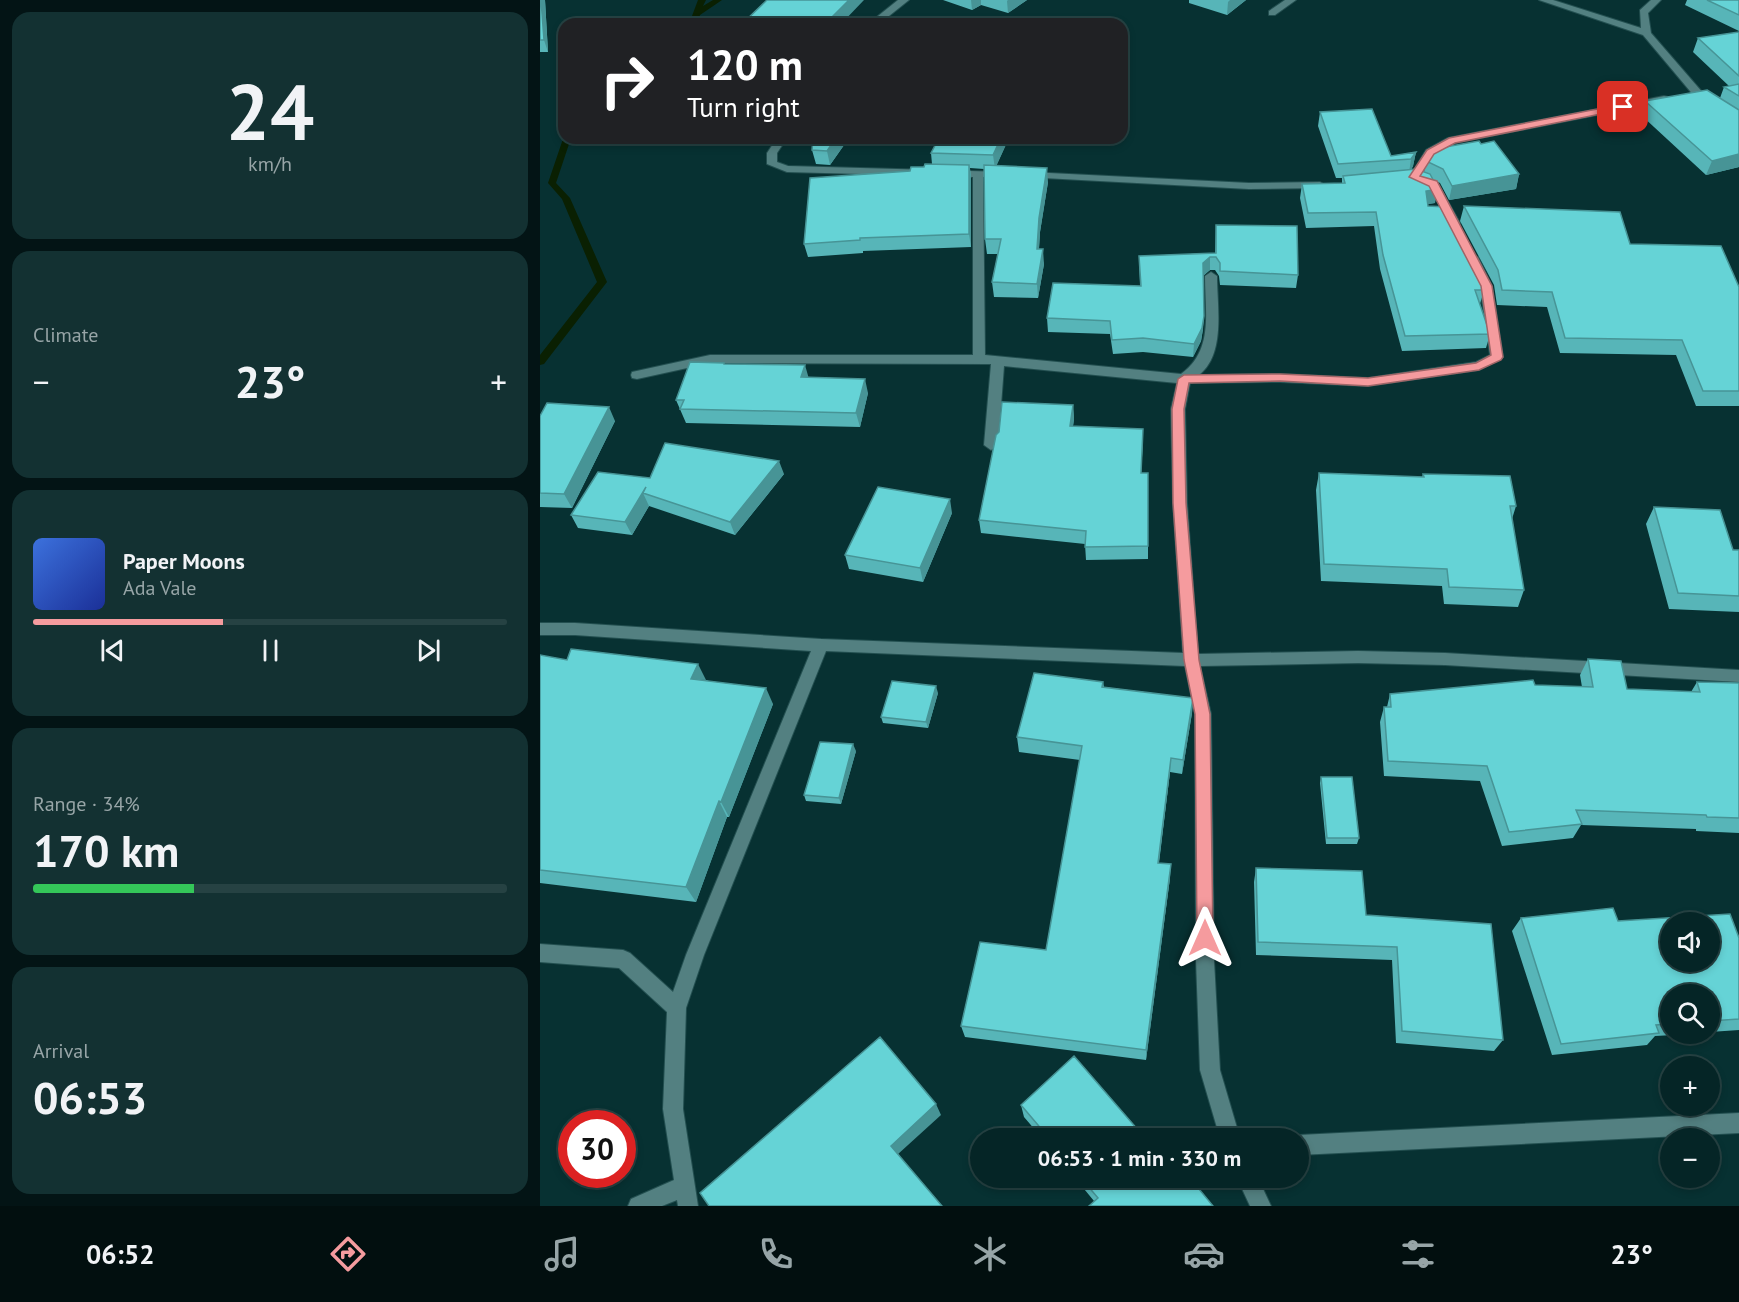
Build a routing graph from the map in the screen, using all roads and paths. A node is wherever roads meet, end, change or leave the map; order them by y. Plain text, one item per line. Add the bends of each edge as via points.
1 (904, 0) edge
2 (1291, 0) edge
3 (1544, 0) edge
4 (1656, 0) edge
5 (1272, 13) dead end
6 (881, 18) edge
7 (1646, 33) junction
8 (1700, 95) junction
9 (1739, 122) edge
10 (778, 144) edge
11 (978, 173) junction
12 (1327, 185) edge
13 (1211, 276) edge
14 (979, 359) junction
15 (998, 360) junction
16 (637, 375) dead end
17 (1184, 379) junction
18 (991, 445) edge
19 (540, 629) edge
20 (821, 645) junction
21 (1191, 660) junction
22 (1739, 676) edge
23 (540, 953) edge
24 (676, 1008) junction
25 (1739, 1123) edge
26 (1227, 1128) edge
27 (1309, 1144) edge
28 (686, 1185) junction
29 (1253, 1188) edge
30 (638, 1206) edge
31 (688, 1206) edge
32 (1261, 1206) edge

1 - 6 street
2 - 5 street
3 - 7 street
4 - 7 street via 1643,12
7 - 8 street
8 - 9 street
8 - 17 street via 1452,140 1430,152 1408,178 1433,184 1486,286 1497,357 1479,366 1368,382
10 - 11 street via 772,153 772,164 787,170
11 - 12 street via 1249,186
11 - 14 street
13 - 17 street via 1210,343 1200,367
14 - 15 street
14 - 16 street via 710,359
15 - 17 street
15 - 18 street
17 - 21 street via 1178,409 1180,503
19 - 20 street
20 - 21 street
20 - 24 street
21 - 22 street via 1445,659
21 - 26 street via 1203,714 1210,1071
23 - 24 street via 623,959
24 - 28 street via 672,1109
25 - 27 street
28 - 30 street
28 - 31 street
29 - 32 street

